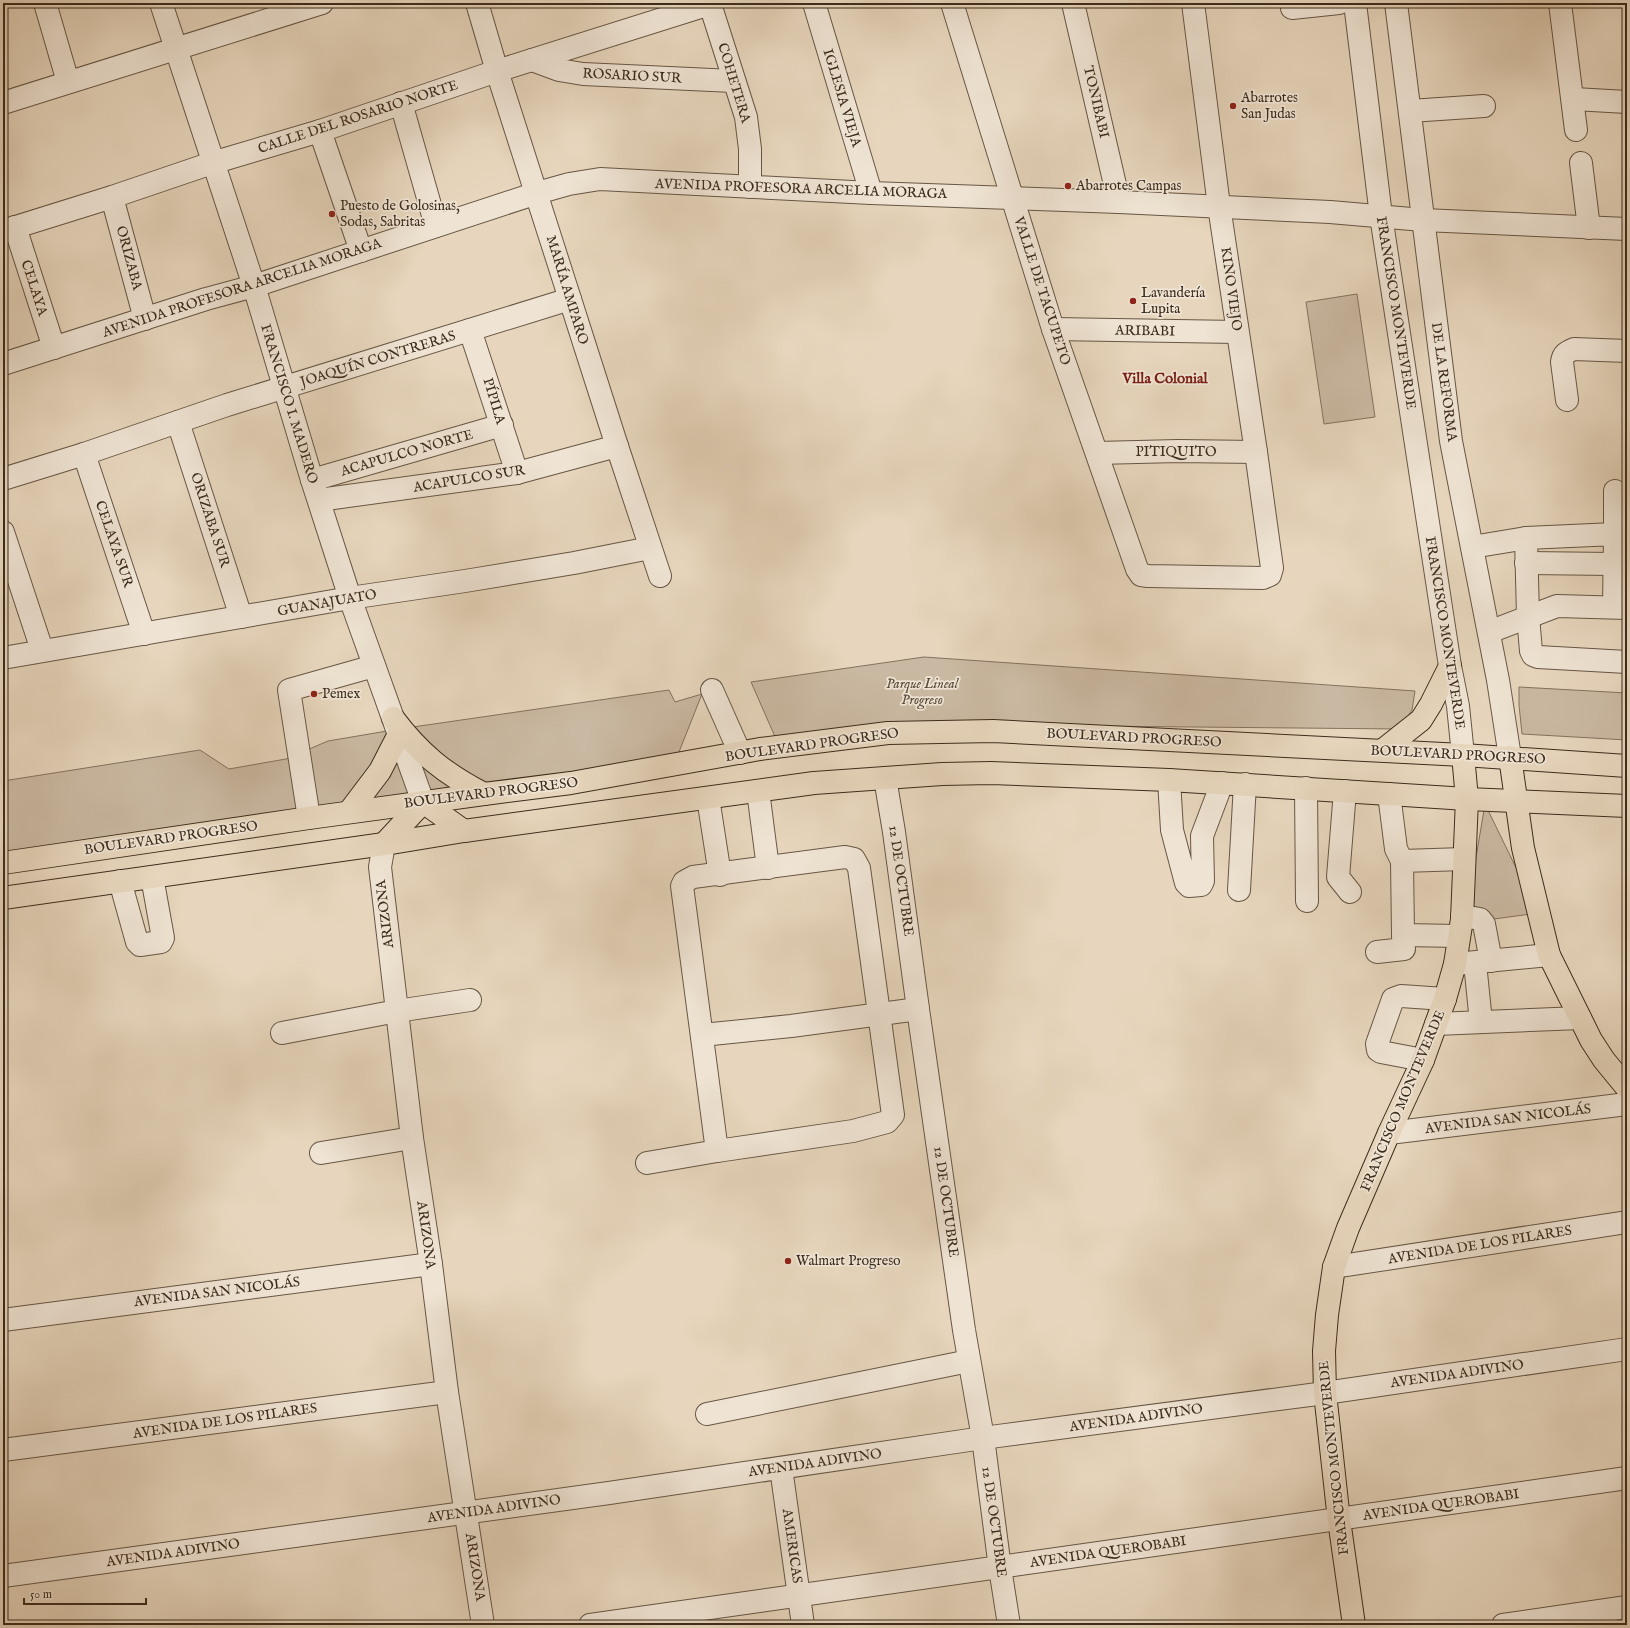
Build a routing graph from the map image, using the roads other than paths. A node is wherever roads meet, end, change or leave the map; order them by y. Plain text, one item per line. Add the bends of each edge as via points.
1 (45, 3) edge
2 (161, 3) edge
3 (322, 3) edge
4 (477, 3) edge
5 (814, 3) edge
6 (952, 3) edge
7 (1073, 3) edge
8 (1193, 3) edge
9 (1339, 3) edge
10 (1355, 3) edge
11 (1396, 3) edge
12 (1560, 3) edge
13 (711, 4) edge
14 (1292, 8) dead end
15 (176, 49) junction
16 (532, 60) junction
17 (497, 71) junction
18 (733, 81) junction
19 (68, 82) junction
20 (1574, 99) junction
21 (401, 102) junction
22 (1627, 102) edge
23 (3, 103) edge
24 (1484, 106) dead end
25 (1410, 111) junction
26 (1576, 130) dead end
27 (320, 131) junction
28 (212, 163) junction
29 (1581, 163) dead end
30 (750, 187) junction
31 (537, 193) junction
32 (871, 193) junction
33 (1012, 197) junction
34 (112, 198) junction
35 (1119, 202) junction
36 (1219, 206) junction
37 (1382, 216) junction
38 (1423, 220) junction
39 (436, 226) junction
40 (1589, 228) junction
41 (9, 229) edge
42 (1627, 229) edge
43 (361, 251) junction
44 (254, 286) junction
45 (570, 299) junction
46 (145, 319) junction
47 (1053, 329) junction
48 (470, 330) junction
49 (1237, 332) junction
50 (54, 348) junction
51 (1627, 352) edge
52 (3, 364) edge
53 (284, 388) junction
54 (1567, 400) dead end
55 (178, 422) junction
56 (502, 425) junction
57 (617, 446) junction
58 (1256, 452) junction
59 (84, 454) junction
60 (1097, 454) junction
61 (517, 473) junction
62 (3, 479) edge
63 (312, 480) junction
64 (1615, 491) dead end
65 (319, 500) junction
66 (3, 532) edge
67 (1614, 534) junction
68 (1526, 538) junction
69 (1472, 546) junction
70 (650, 548) junction
71 (7, 557) edge
72 (1526, 563) junction
73 (1614, 564) junction
74 (1141, 575) joint
75 (660, 576) dead end
76 (350, 598) junction
77 (1620, 608) edge
78 (1528, 617) junction
79 (241, 618) junction
80 (1489, 632) junction
81 (144, 634) junction
82 (42, 650) junction
83 (3, 658) edge
84 (1627, 662) edge
85 (374, 666) junction
86 (1450, 666) junction
87 (712, 690) dead end
88 (396, 727) junction
89 (1383, 750) junction
90 (740, 753) junction
91 (1463, 754) junction
92 (1510, 757) junction
93 (1627, 766) edge
94 (885, 778) junction
95 (1169, 780) junction
96 (1222, 783) junction
97 (1245, 784) junction
98 (1306, 788) junction
99 (758, 791) junction
100 (1344, 791) junction
101 (484, 794) junction
102 (1389, 794) junction
103 (708, 798) junction
104 (1467, 799) junction
105 (1516, 801) junction
106 (423, 802) junction
107 (1627, 806) edge
108 (349, 812) junction
109 (308, 818) junction
110 (1172, 830) junction
111 (464, 831) junction
112 (1202, 836) junction
113 (384, 844) junction
114 (1464, 859) junction
115 (1402, 861) junction
116 (3, 863) edge
117 (768, 868) junction
118 (720, 874) junction
119 (152, 877) junction
120 (120, 881) junction
121 (1239, 890) dead end
122 (1350, 892) dead end
123 (3, 898) edge
124 (1307, 901) dead end
125 (1461, 926) junction
126 (1403, 935) junction
127 (1376, 952) dead end
128 (1549, 955) junction
129 (1474, 963) junction
130 (1445, 999) junction
131 (470, 1000) dead end
132 (918, 1009) junction
133 (397, 1011) junction
134 (879, 1014) junction
135 (1580, 1018) junction
136 (1481, 1022) junction
137 (1436, 1024) junction
138 (282, 1033) dead end
139 (702, 1035) junction
140 (1423, 1060) junction
141 (1627, 1088) edge
142 (1627, 1104) edge
143 (1389, 1133) junction
144 (412, 1138) junction
145 (717, 1151) junction
146 (321, 1153) dead end
147 (647, 1163) dead end
148 (1627, 1222) edge
149 (431, 1264) junction
150 (1334, 1267) junction
151 (3, 1320) edge
152 (1627, 1349) edge
153 (969, 1361) junction
154 (447, 1392) junction
155 (1325, 1393) junction
156 (707, 1414) dead end
157 (983, 1438) junction
158 (3, 1450) edge
159 (781, 1468) junction
160 (1627, 1478) edge
161 (466, 1512) junction
162 (1339, 1520) junction
163 (1000, 1568) junction
164 (3, 1576) edge
165 (799, 1596) junction
166 (1627, 1607) edge
167 (483, 1625) edge
168 (590, 1625) edge
169 (803, 1625) edge
170 (1009, 1625) edge
171 (1354, 1625) edge
172 (1503, 1625) edge

1 - 19 street
2 - 15 street, FRANCISCO I. MADERO
3 - 15 street
4 - 17 street, MARÍA AMPARO
5 - 32 street, IGLESIA VIEJA
6 - 33 street, VALLE DE TACUPETO
7 - 35 street, TONIBABI
8 - 36 street, KINO VIEJO
9 - 14 street
10 - 37 street, FRANCISCO MONTEVERDE
11 - 25 street, DE LA REFORMA
12 - 20 street
13 - 16 street, CALLE DEL ROSARIO NORTE
13 - 18 street, COHETERA
15 - 19 street
15 - 28 street, FRANCISCO I. MADERO
16 - 17 street, CALLE DEL ROSARIO NORTE
16 - 18 street, ROSARIO SUR via 559,70 583,74
17 - 21 street, CALLE DEL ROSARIO NORTE
17 - 31 street, MARÍA AMPARO
18 - 30 street, COHETERA via 746,117 750,149
19 - 23 street
20 - 22 street
20 - 26 street
21 - 27 street, CALLE DEL ROSARIO NORTE
21 - 39 street
24 - 25 street
25 - 38 street, DE LA REFORMA
27 - 28 street, CALLE DEL ROSARIO NORTE
27 - 43 street
28 - 34 street, CALLE DEL ROSARIO NORTE
28 - 44 street, FRANCISCO I. MADERO
29 - 40 street
30 - 31 street, AVENIDA PROFESORA ARCELIA MORAGA via 600,179
30 - 32 street, AVENIDA PROFESORA ARCELIA MORAGA
31 - 39 street, AVENIDA PROFESORA ARCELIA MORAGA
31 - 45 street, MARÍA AMPARO
32 - 33 street, AVENIDA PROFESORA ARCELIA MORAGA
33 - 35 street, AVENIDA PROFESORA ARCELIA MORAGA
33 - 47 street, VALLE DE TACUPETO
34 - 41 street, CALLE DEL ROSARIO NORTE
34 - 46 street, ORIZABA
35 - 36 street, AVENIDA PROFESORA ARCELIA MORAGA
36 - 37 street, AVENIDA PROFESORA ARCELIA MORAGA
36 - 49 street, KINO VIEJO
37 - 38 street, AVENIDA PROFESORA ARCELIA MORAGA
37 - 86 street, FRANCISCO MONTEVERDE
38 - 40 street, AVENIDA PROFESORA ARCELIA MORAGA
38 - 69 street, DE LA REFORMA via 1451,441
39 - 43 street, AVENIDA PROFESORA ARCELIA MORAGA
40 - 42 street, AVENIDA PROFESORA ARCELIA MORAGA
41 - 50 street, CELAYA
43 - 44 street, AVENIDA PROFESORA ARCELIA MORAGA
44 - 46 street, AVENIDA PROFESORA ARCELIA MORAGA
44 - 53 street, FRANCISCO I. MADERO
45 - 48 street, JOAQUÍN CONTRERAS
45 - 57 street, MARÍA AMPARO
46 - 50 street, AVENIDA PROFESORA ARCELIA MORAGA
47 - 49 street, ARIBABI
47 - 60 street, VALLE DE TACUPETO
48 - 53 street, JOAQUÍN CONTRERAS
48 - 56 street, PÍPILA
49 - 58 street, KINO VIEJO
50 - 52 street, AVENIDA PROFESORA ARCELIA MORAGA
51 - 54 street via 1574,349 1567,352 1562,362
53 - 55 street, JOAQUÍN CONTRERAS
53 - 63 street, FRANCISCO I. MADERO
55 - 59 street, JOAQUÍN CONTRERAS
55 - 79 street, ORIZABA SUR
56 - 61 street, PÍPILA
56 - 63 street, ACAPULCO NORTE
57 - 61 street, ACAPULCO SUR
57 - 70 street, MARÍA AMPARO
58 - 60 street, PITIQUITO
58 - 74 street, KINO VIEJO via 1272,568 1270,575 1263,578
59 - 62 street, JOAQUÍN CONTRERAS
59 - 81 street, CELAYA SUR
60 - 74 street, VALLE DE TACUPETO via 1137,570
61 - 65 street, ACAPULCO SUR
63 - 65 street, FRANCISCO I. MADERO
64 - 67 street
65 - 76 street, FRANCISCO I. MADERO
66 - 71 street
67 - 68 street
67 - 73 street
68 - 69 street
68 - 72 street
69 - 80 street, DE LA REFORMA
70 - 75 street, MARÍA AMPARO
70 - 76 street, GUANAJUATO via 574,563
71 - 82 street
72 - 73 street
72 - 78 street
73 - 77 street
76 - 79 street, GUANAJUATO
76 - 85 street, FRANCISCO I. MADERO
77 - 78 street via 1557,606
78 - 80 street
78 - 84 street via 1531,652 1536,656
79 - 81 street, GUANAJUATO
80 - 92 street, DE LA REFORMA
81 - 82 street, GUANAJUATO
82 - 83 street, GUANAJUATO
85 - 88 street, FRANCISCO I. MADERO
85 - 109 street via 289,690
86 - 89 main road via 1421,720
86 - 91 street, FRANCISCO MONTEVERDE via 1458,706
87 - 90 street
88 - 101 main road via 442,770
88 - 106 street, FRANCISCO I. MADERO
88 - 108 main road via 380,771
89 - 90 main road, BOULEVARD PROGRESO via 993,731 938,731 888,733
89 - 91 main road, BOULEVARD PROGRESO
90 - 101 main road, BOULEVARD PROGRESO via 609,777
91 - 92 main road, BOULEVARD PROGRESO
91 - 104 main road, FRANCISCO MONTEVERDE
92 - 93 main road, BOULEVARD PROGRESO
92 - 105 main road
94 - 95 main road via 990,773
94 - 99 main road via 814,783
94 - 132 street, 12 DE OCTUBRE
95 - 96 main road
95 - 110 street
96 - 97 main road
96 - 112 street
97 - 98 main road
97 - 121 street
98 - 100 main road
98 - 124 street
99 - 103 main road
99 - 117 street
100 - 102 main road
100 - 122 street via 1338,877
101 - 106 main road, BOULEVARD PROGRESO
102 - 104 main road
102 - 115 street via 1396,850
103 - 111 main road
103 - 118 street
104 - 105 main road
104 - 114 main road, FRANCISCO MONTEVERDE
105 - 107 main road
105 - 128 main road via 1527,872
106 - 108 main road, BOULEVARD PROGRESO
106 - 111 main road
106 - 113 main road
108 - 109 main road, BOULEVARD PROGRESO
109 - 116 main road, BOULEVARD PROGRESO
110 - 112 street
110 - 112 street via 1186,884 1189,886 1201,884 1203,881
111 - 113 main road
113 - 119 main road
113 - 133 street, ARIZONA via 380,867
114 - 115 street
114 - 125 main road, FRANCISCO MONTEVERDE
115 - 126 street
117 - 118 street
117 - 134 street via 845,857 850,857 857,863
118 - 139 street via 693,877 682,886
119 - 120 main road
119 - 120 street via 163,938 161,942 140,945
120 - 123 main road
125 - 126 street
125 - 129 main road, FRANCISCO MONTEVERDE
125 - 129 street via 1480,919 1484,924
126 - 127 street via 1404,949
128 - 129 street
128 - 135 main road
129 - 130 main road, FRANCISCO MONTEVERDE
129 - 136 street
130 - 137 main road, FRANCISCO MONTEVERDE
130 - 140 street via 1401,996 1393,999 1378,1050
131 - 133 street
132 - 134 street
132 - 153 street, 12 DE OCTUBRE
133 - 138 street
133 - 144 street, ARIZONA
134 - 139 street
134 - 145 street via 893,1110 891,1120 853,1130
135 - 136 street
135 - 141 main road via 1600,1054
136 - 137 street
137 - 140 main road, FRANCISCO MONTEVERDE
139 - 145 street
140 - 143 main road, FRANCISCO MONTEVERDE
142 - 143 street, AVENIDA SAN NICOLÁS
143 - 150 main road, FRANCISCO MONTEVERDE
144 - 146 street
144 - 149 street, ARIZONA
145 - 147 street
148 - 150 street, AVENIDA DE LOS PILARES
149 - 151 street, AVENIDA SAN NICOLÁS
149 - 154 street, ARIZONA
150 - 155 main road, FRANCISCO MONTEVERDE via 1324,1352
152 - 155 street, AVENIDA ADIVINO
153 - 156 street
153 - 157 street, 12 DE OCTUBRE
154 - 158 street, AVENIDA DE LOS PILARES
154 - 161 street, ARIZONA
155 - 157 street, AVENIDA ADIVINO
155 - 162 main road, FRANCISCO MONTEVERDE
157 - 159 street, AVENIDA ADIVINO
157 - 163 street, 12 DE OCTUBRE
159 - 161 street, AVENIDA ADIVINO
159 - 165 street, AMERICAS
160 - 162 street, AVENIDA QUEROBABI
161 - 164 street, AVENIDA ADIVINO
161 - 167 street, ARIZONA
162 - 163 street, AVENIDA QUEROBABI
162 - 171 main road, FRANCISCO MONTEVERDE
163 - 165 street, AVENIDA QUEROBABI
163 - 170 street, 12 DE OCTUBRE
165 - 168 street, AVENIDA QUEROBABI
165 - 169 street, AMERICAS
166 - 172 street

